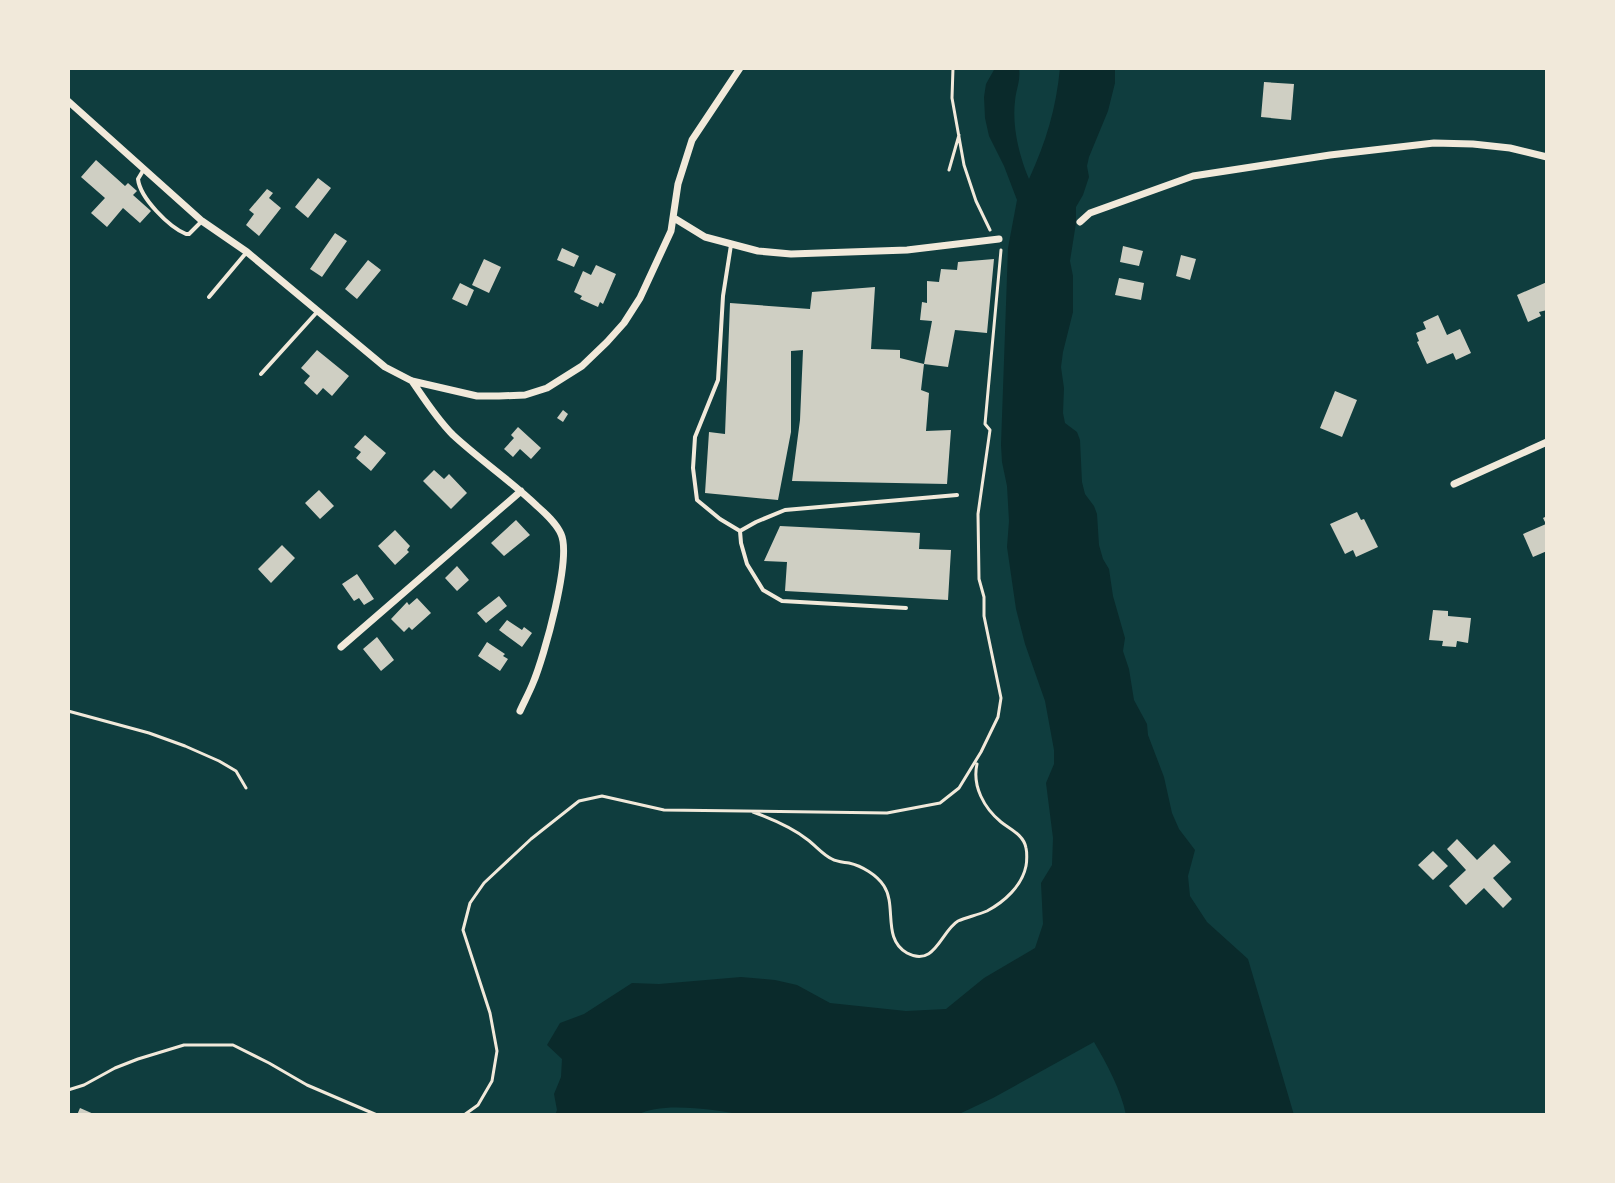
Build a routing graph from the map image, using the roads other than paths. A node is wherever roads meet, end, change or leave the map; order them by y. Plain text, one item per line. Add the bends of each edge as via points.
1 (740, 68) edge
2 (68, 101) edge
3 (1547, 157) edge
4 (144, 169) junction
5 (674, 218) junction
6 (202, 221) junction
7 (1080, 222) dead end
8 (998, 242) road end
9 (731, 245) junction
10 (247, 252) junction
11 (209, 297) dead end
12 (318, 311) junction
13 (261, 374) dead end
14 (412, 381) junction
15 (1547, 442) edge
16 (1454, 484) dead end
17 (521, 491) junction
18 (957, 495) dead end
19 (740, 531) junction
20 (906, 608) dead end
21 (341, 647) dead end
22 (520, 711) dead end

1 - 5 street via 692,140
2 - 4 street
3 - 7 street via 1447,143 1330,155 1193,176 1090,213
4 - 6 street
4 - 6 lane via 138,179 145,199 173,226 189,234
5 - 9 street
5 - 14 street via 624,323 582,366 547,388 525,395 477,396
6 - 10 street
8 - 9 street via 791,254
9 - 19 lane via 718,380 695,437 693,468 697,500
10 - 11 lane
10 - 12 street
12 - 13 lane
12 - 14 street via 378,362
14 - 17 street via 452,434
15 - 16 street
17 - 21 street
17 - 22 street via 550,519 564,543 548,638
18 - 19 lane via 785,510
19 - 20 lane via 747,564 763,590 782,601

